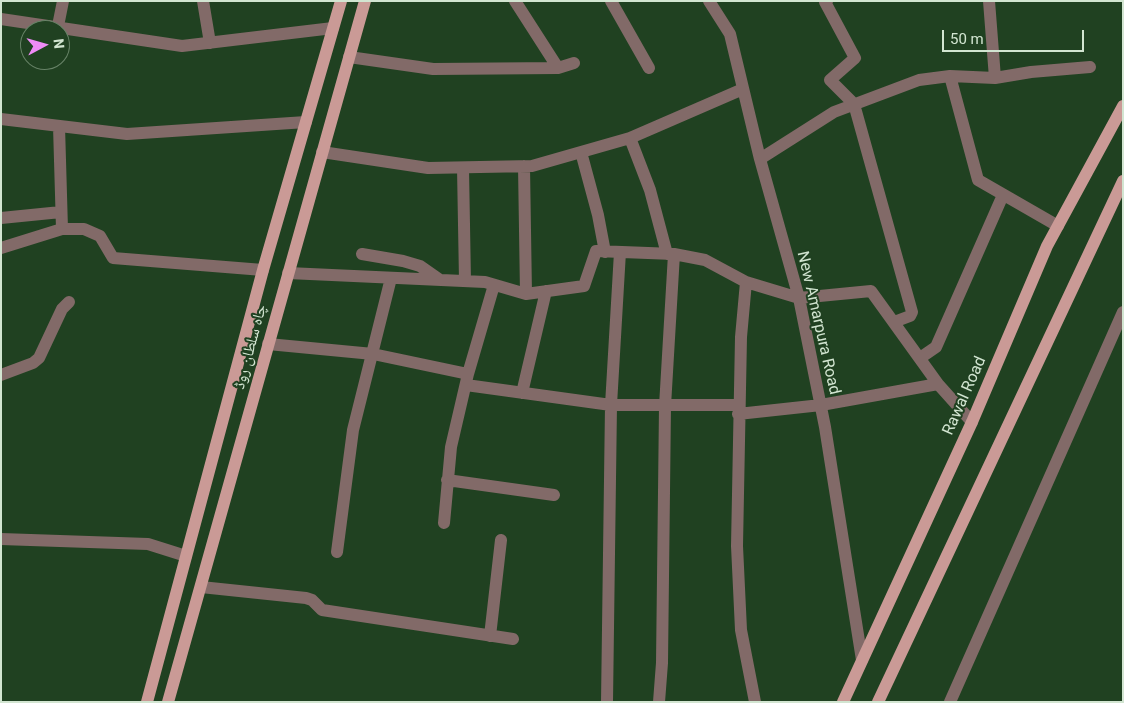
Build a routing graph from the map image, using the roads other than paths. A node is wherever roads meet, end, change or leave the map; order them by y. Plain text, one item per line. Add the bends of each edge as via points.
1 (63, 1) edge
2 (203, 1) edge
3 (341, 1) edge
4 (365, 1) edge
5 (515, 1) edge
6 (611, 1) edge
7 (709, 1) edge
8 (827, 1) edge
9 (989, 1) edge
10 (1, 19) edge
11 (59, 20) edge
12 (20, 21) edge
13 (70, 28) edge
14 (333, 28) junction
15 (210, 43) junction
16 (349, 58) junction
17 (574, 63) dead end
18 (1090, 67) dead end
19 (558, 68) junction
20 (649, 68) dead end
21 (950, 76) junction
22 (995, 78) junction
23 (743, 90) junction
24 (854, 104) junction
25 (1123, 106) edge
26 (1, 119) edge
27 (306, 122) junction
28 (58, 126) junction
29 (630, 138) junction
30 (322, 152) junction
31 (581, 152) junction
32 (760, 160) junction
33 (524, 166) junction
34 (463, 168) junction
35 (1123, 181) edge
36 (1003, 195) junction
37 (61, 212) junction
38 (1, 218) edge
39 (1058, 226) junction
40 (62, 229) junction
41 (1, 248) edge
42 (605, 252) junction
43 (620, 252) junction
44 (362, 254) dead end
45 (670, 254) junction
46 (262, 270) junction
47 (288, 273) junction
48 (391, 278) junction
49 (440, 280) junction
50 (465, 281) junction
51 (746, 282) junction
52 (494, 285) junction
53 (546, 291) junction
54 (526, 294) junction
55 (799, 298) junction
56 (70, 302) dead end
57 (1123, 312) edge
58 (894, 322) junction
59 (268, 344) junction
60 (373, 354) junction
61 (920, 358) junction
62 (1, 375) edge
63 (467, 379) junction
64 (938, 384) junction
65 (522, 393) junction
66 (611, 405) junction
67 (820, 405) junction
68 (665, 406) junction
69 (738, 410) junction
70 (972, 422) junction
71 (447, 480) junction
72 (554, 495) dead end
73 (444, 523) dead end
74 (1, 539) edge
75 (501, 540) dead end
76 (337, 552) dead end
77 (186, 556) junction
78 (201, 586) junction
79 (490, 636) junction
80 (513, 639) dead end
81 (862, 660) junction
82 (147, 702) edge
83 (168, 702) edge
84 (606, 702) edge
85 (659, 702) edge
86 (755, 702) edge
87 (843, 702) edge
88 (878, 702) edge
89 (950, 702) edge

1 - 11 street
2 - 15 street
3 - 14 main road, چاہ سلطان روڈ
4 - 16 main road, چاہ سلطان روڈ
5 - 19 street
6 - 20 street
7 - 23 street, New Amarpura Road via 730,34
8 - 24 street via 855,58 830,80
9 - 22 street
10 - 12 street
13 - 15 street via 182,46
14 - 15 street
14 - 27 main road, چاہ سلطان روڈ
16 - 19 street via 433,69
16 - 30 main road, چاہ سلطان روڈ
17 - 19 street
18 - 22 street
21 - 22 street
21 - 24 street via 919,80
21 - 36 street via 978,180
23 - 29 street
23 - 32 street, New Amarpura Road
24 - 32 street via 834,112
24 - 58 street via 912,312 910,316
25 - 39 main road, Rawal Road
26 - 28 street
27 - 28 street via 128,134
27 - 46 main road, چاہ سلطان روڈ
28 - 37 street
29 - 31 street
29 - 45 street
30 - 34 street via 428,168
30 - 47 main road, چاہ سلطان روڈ
31 - 33 street
31 - 42 street
32 - 55 street, New Amarpura Road
33 - 34 street
33 - 54 street
34 - 50 street
35 - 88 main road
36 - 39 street
36 - 61 street via 936,347
37 - 38 street
37 - 40 street
39 - 70 main road, Rawal Road
40 - 41 street
40 - 46 street via 84,230 100,236 113,258
42 - 43 street
42 - 53 street via 596,251 584,286
43 - 45 street
43 - 66 street
44 - 49 street via 403,260 420,266
45 - 51 street via 705,260
45 - 68 street
46 - 77 main road, چاہ سلطان روڈ
47 - 48 street
47 - 59 main road, چاہ سلطان روڈ
48 - 49 street
48 - 60 street
49 - 50 street
50 - 52 street
51 - 55 street
51 - 69 street
52 - 54 street
52 - 63 street
53 - 54 street
53 - 65 street
55 - 58 street via 871,291
55 - 67 street, New Amarpura Road
56 - 62 street via 62,309 39,358
57 - 89 street
58 - 61 street
59 - 60 street
59 - 78 main road, چاہ سلطان روڈ
60 - 63 street
60 - 76 street via 353,430
61 - 64 street
63 - 65 street
63 - 71 street
64 - 67 street
64 - 70 street
65 - 66 street
66 - 68 street
66 - 84 street
67 - 69 street
67 - 81 street, New Amarpura Road
68 - 69 street
68 - 85 street
69 - 86 street via 737,546 741,630
70 - 81 main road, Rawal Road
71 - 72 street
71 - 73 street
74 - 77 street via 148,544
75 - 79 street
77 - 82 main road, چاہ سلطان روڈ
78 - 79 street via 306,598 322,610
78 - 83 main road, چاہ سلطان روڈ
79 - 80 street
81 - 87 main road, Rawal Road

